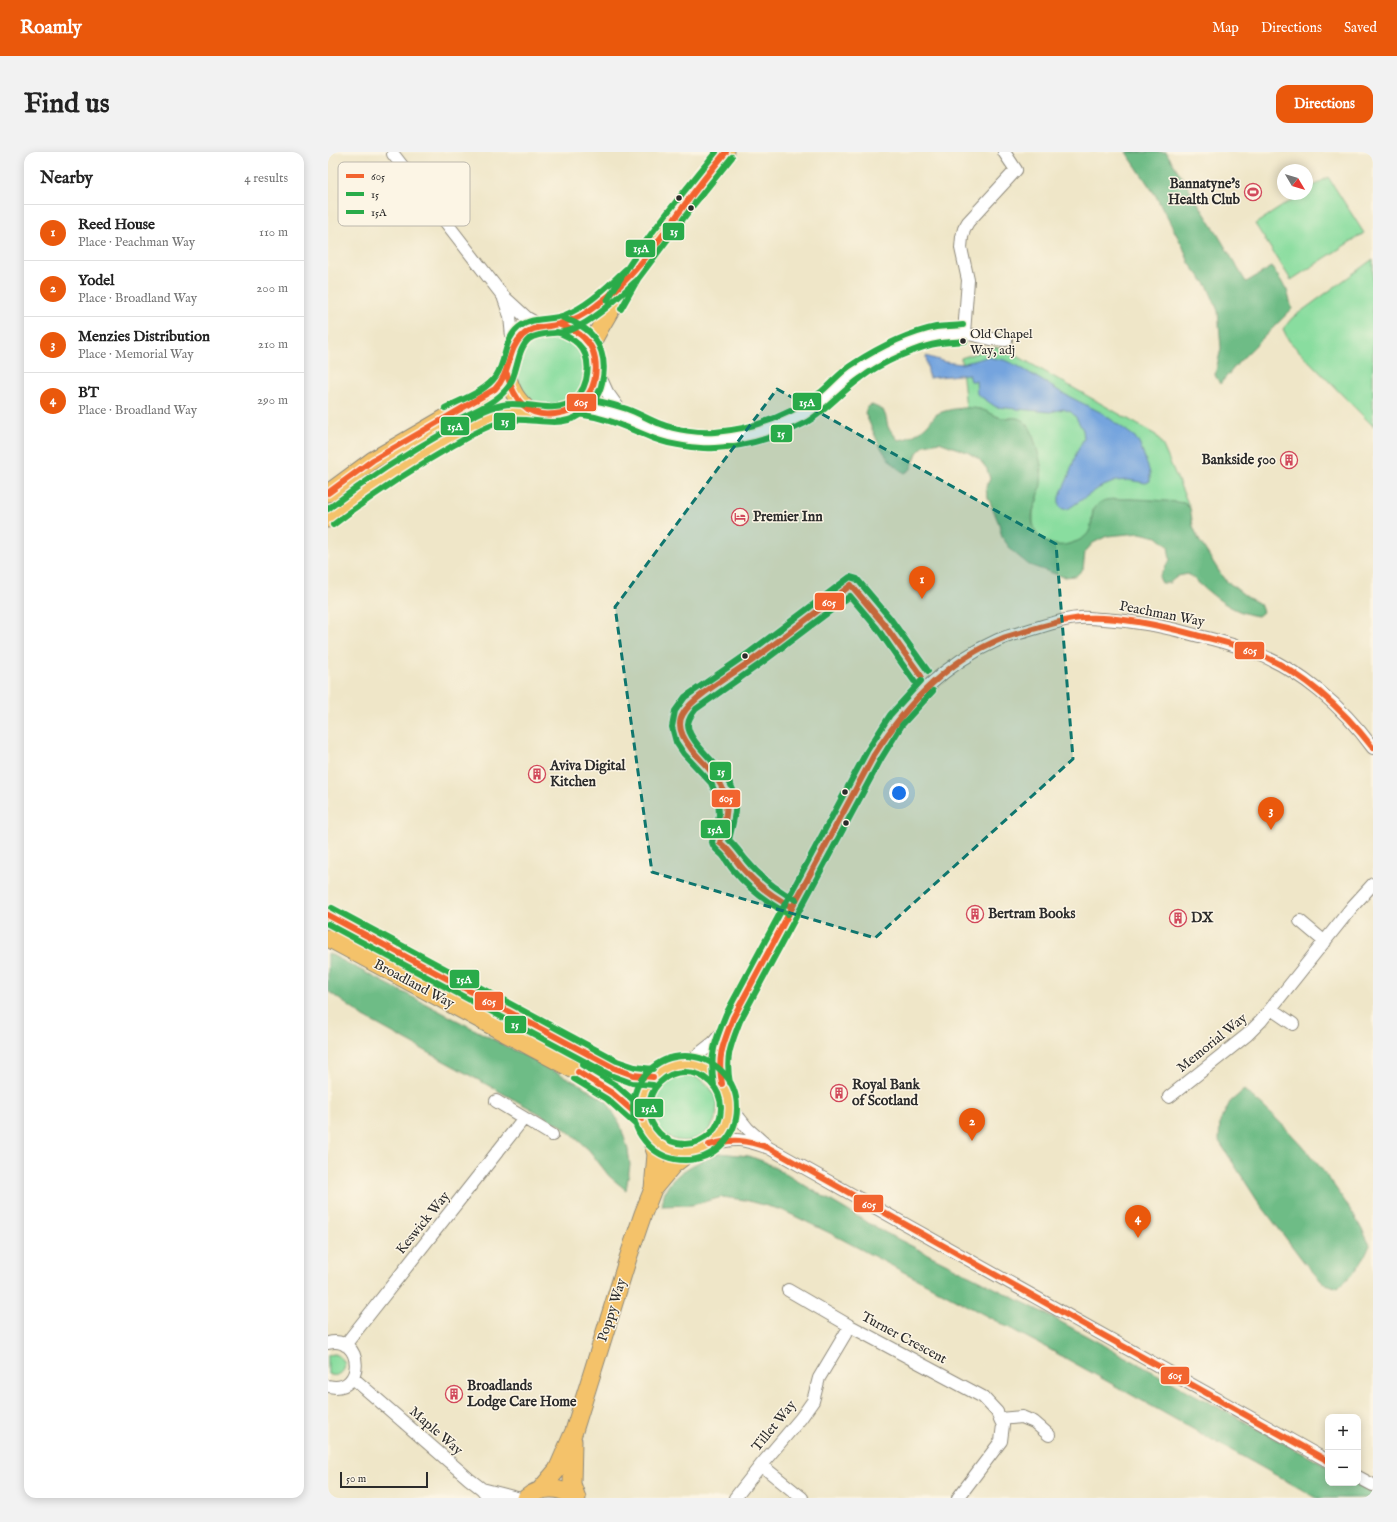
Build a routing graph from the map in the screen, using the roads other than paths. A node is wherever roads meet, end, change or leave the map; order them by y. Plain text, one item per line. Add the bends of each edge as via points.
1 (726, 152) edge
2 (1004, 152) edge
3 (393, 154) dead end
4 (399, 162) edge
5 (451, 226) edge
6 (631, 275) junction
7 (503, 296) junction
8 (560, 325) junction
9 (542, 326) junction
10 (964, 333) junction
11 (1006, 340) dead end
12 (513, 348) junction
13 (592, 348) junction
14 (596, 368) junction
15 (507, 374) junction
16 (579, 406) junction
17 (531, 412) junction
18 (625, 417) junction
19 (328, 493) edge
20 (328, 519) edge
21 (1373, 748) edge
22 (1373, 884) edge
23 (328, 915) edge
24 (1300, 921) dead end
25 (328, 938) edge
26 (1325, 942) junction
27 (1272, 1009) junction
28 (733, 1018) junction
29 (1293, 1024) dead end
30 (686, 1064) junction
31 (653, 1077) junction
32 (722, 1084) junction
33 (1169, 1097) dead end
34 (496, 1101) dead end
35 (728, 1104) junction
36 (524, 1118) junction
37 (642, 1119) junction
38 (552, 1135) dead end
39 (650, 1136) junction
40 (708, 1145) junction
41 (769, 1148) junction
42 (690, 1152) junction
43 (653, 1189) junction
44 (788, 1290) dead end
45 (850, 1326) junction
46 (328, 1343) edge
47 (345, 1345) junction
48 (353, 1378) junction
49 (328, 1386) edge
50 (1000, 1419) junction
51 (574, 1431) junction
52 (1049, 1435) dead end
53 (1325, 1459) edge
54 (761, 1465) junction
55 (1361, 1478) edge
56 (1373, 1484) edge
57 (533, 1494) edge
58 (483, 1495) edge
59 (517, 1498) edge
60 (574, 1498) edge
61 (577, 1498) edge
62 (735, 1498) edge
63 (802, 1498) edge
64 (958, 1498) edge

1 - 6 highway
2 - 10 street via 1016,170 968,222 962,237 968,280
3 - 4 street
5 - 7 street
6 - 8 highway via 583,315
6 - 13 highway via 594,338
7 - 9 street via 527,318
7 - 12 street via 510,316
8 - 9 highway
8 - 13 highway via 579,334
9 - 12 highway via 521,336
10 - 11 street
10 - 18 street via 926,338 885,354 856,371 804,414 775,428 742,437 713,440 687,438 659,432
12 - 15 highway
13 - 14 highway
14 - 16 highway via 594,385
14 - 18 street via 607,392
15 - 17 highway via 515,397
15 - 19 highway via 501,384 485,396 373,460
16 - 17 highway via 552,415
16 - 18 street via 596,408
17 - 20 highway via 508,411 472,427 420,456
21 - 28 street, Peachman Way via 1342,711 1308,683 1274,662 1220,641 1172,628 1127,620 1079,618 999,640 964,658 927,686 896,720 855,789
22 - 26 street, Memorial Way
23 - 31 highway, Broadland Way via 625,1074
24 - 26 street
25 - 37 highway, Broadland Way via 600,1084 626,1103
26 - 27 street, Memorial Way
27 - 29 street
27 - 33 street, Memorial Way via 1247,1035
28 - 30 street, Peachman Way via 714,1042
28 - 32 street, Peachman Way via 720,1059
30 - 31 highway via 668,1067
30 - 32 highway via 706,1069
31 - 37 highway via 642,1096
32 - 35 highway
34 - 36 street
35 - 40 highway via 728,1118 723,1129
35 - 41 street via 748,1129
36 - 38 street
36 - 47 street, Keswick Way
37 - 39 highway
39 - 42 highway via 666,1148
39 - 43 highway, Poppy Way via 656,1154
40 - 41 street via 738,1139
40 - 42 highway
41 - 53 street
42 - 43 highway, Poppy Way via 673,1165
43 - 51 highway, Poppy Way
44 - 45 street, Turner Crescent
45 - 50 street, Turner Crescent via 983,1397
45 - 54 street, Tillet Way via 819,1378 813,1401
46 - 47 street
47 - 48 street via 355,1355 357,1362
48 - 49 street via 344,1385
48 - 58 street, Maple Way via 469,1479
50 - 52 street via 1022,1416
50 - 64 street via 1003,1425 1001,1440
51 - 57 highway, Poppy Way via 557,1470
51 - 61 highway, Poppy Way via 572,1484
54 - 62 street, Tillet Way
54 - 63 street
55 - 56 street
57 - 60 highway via 551,1488 562,1490
58 - 59 street, Maple Way

